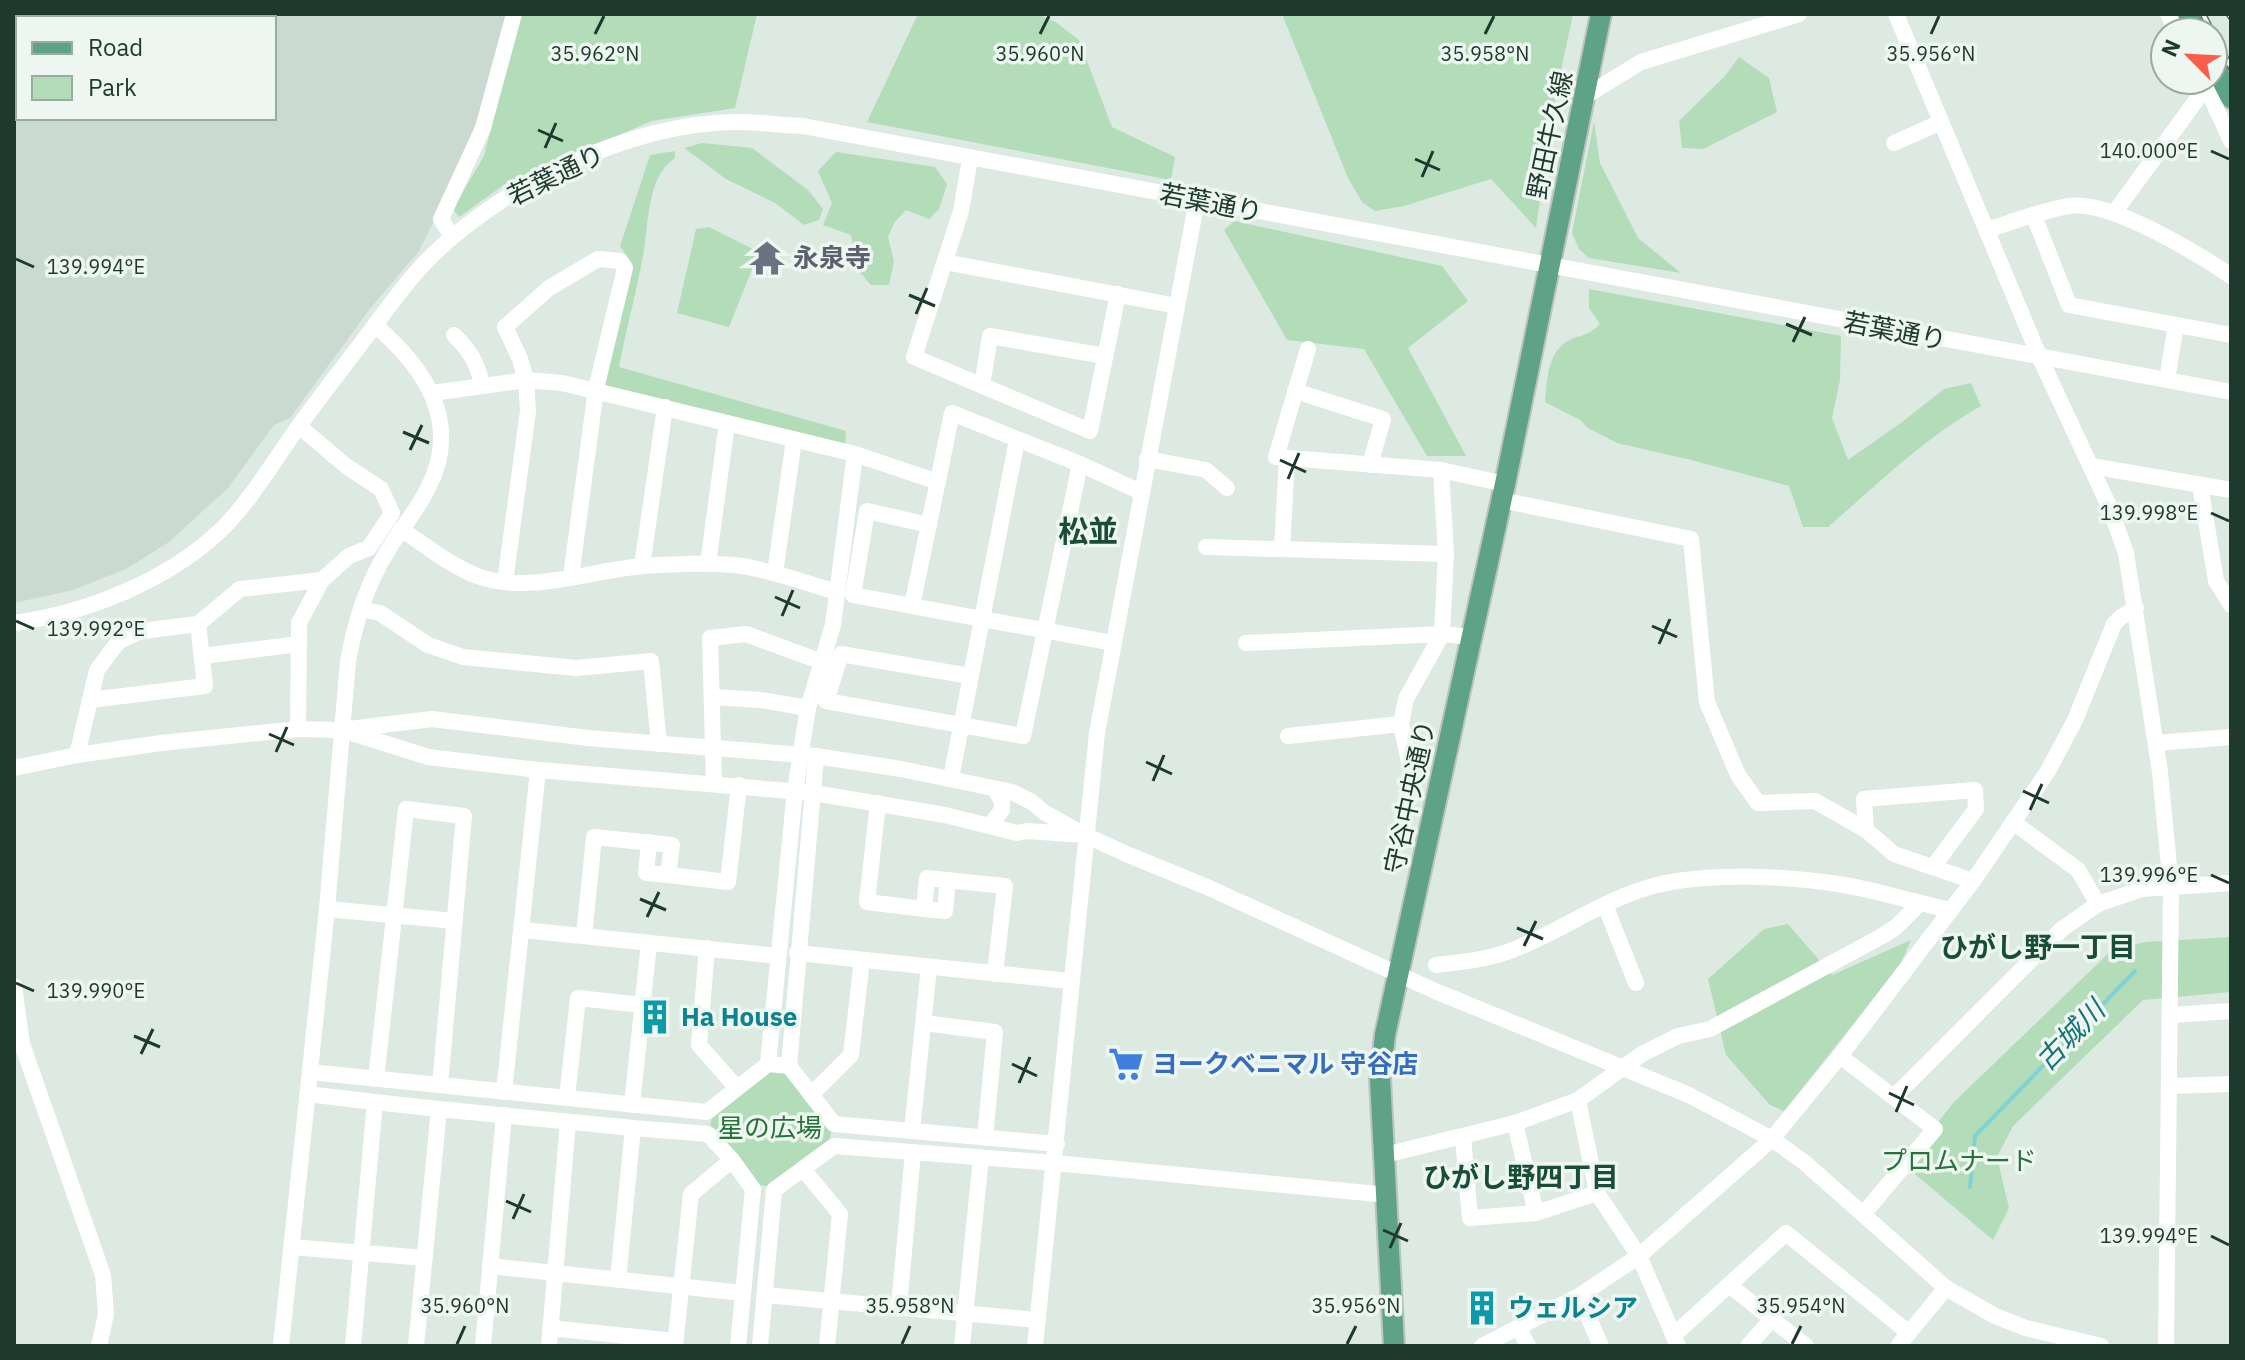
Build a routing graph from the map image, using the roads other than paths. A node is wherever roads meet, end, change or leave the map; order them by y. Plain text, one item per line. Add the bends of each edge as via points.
1 (514, 14) edge
2 (1601, 14) edge
3 (1799, 14) edge
4 (1896, 14) edge
5 (1767, 18) edge
6 (2196, 96) edge
7 (2211, 96) edge
8 (1584, 97) junction
9 (1941, 122) junction
10 (2231, 141) edge
11 (1894, 143) dead end
12 (970, 159) junction
13 (1197, 200) junction
14 (2114, 213) junction
15 (2034, 216) junction
16 (1987, 230) junction
17 (452, 237) junction
18 (945, 262) junction
19 (1550, 266) junction
20 (2231, 276) edge
21 (1118, 294) junction
22 (1177, 306) junction
23 (375, 325) junction
24 (2176, 325) junction
25 (454, 335) dead end
26 (2231, 335) edge
27 (1308, 349) dead end
28 (1105, 356) junction
29 (2040, 358) junction
30 (526, 380) junction
31 (2167, 380) junction
32 (482, 384) junction
33 (982, 386) junction
34 (596, 389) junction
35 (1295, 391) junction
36 (2231, 392) edge
37 (432, 393) junction
38 (665, 407) junction
39 (727, 423) junction
40 (299, 426) junction
41 (794, 440) junction
42 (1017, 440) junction
43 (855, 454) junction
44 (1287, 458) junction
45 (1147, 459) junction
46 (1080, 464) junction
47 (1370, 465) junction
48 (2091, 466) junction
49 (1441, 470) junction
50 (938, 482) junction
51 (2200, 485) junction
52 (1227, 488) dead end
53 (2231, 490) edge
54 (1141, 492) junction
55 (1503, 492) junction
56 (929, 525) junction
57 (401, 529) junction
58 (1206, 547) dead end
59 (1282, 549) junction
60 (1446, 554) junction
61 (708, 564) junction
62 (642, 566) junction
63 (775, 573) junction
64 (571, 577) junction
65 (322, 580) junction
66 (505, 582) junction
67 (837, 592) junction
68 (2231, 605) edge
69 (912, 606) junction
70 (2136, 608) junction
71 (361, 609) junction
72 (981, 620) junction
73 (14, 623) edge
74 (198, 624) junction
75 (1044, 632) junction
76 (1442, 634) junction
77 (1472, 637) junction
78 (1113, 643) junction
79 (1246, 643) dead end
80 (299, 644) junction
81 (202, 656) junction
82 (822, 662) junction
83 (970, 676) junction
84 (713, 697) junction
85 (90, 700) junction
86 (808, 708) junction
87 (961, 724) junction
88 (1401, 724) junction
89 (298, 729) junction
90 (341, 730) junction
91 (1288, 736) dead end
92 (2231, 737) edge
93 (2156, 743) junction
94 (659, 744) junction
95 (714, 748) junction
96 (77, 755) junction
97 (808, 755) junction
98 (1409, 762) dead end
99 (14, 768) edge
100 (538, 770) junction
101 (951, 778) junction
102 (714, 783) junction
103 (739, 785) junction
104 (995, 789) junction
105 (795, 790) junction
106 (814, 793) junction
107 (878, 803) junction
108 (2013, 822) junction
109 (989, 826) junction
110 (1866, 830) junction
111 (1085, 835) junction
112 (1933, 867) junction
113 (1973, 881) junction
114 (2231, 883) edge
115 (2171, 887) junction
116 (1919, 904) junction
117 (2098, 904) junction
118 (1605, 905) junction
119 (327, 909) junction
120 (1951, 910) junction
121 (394, 915) junction
122 (455, 921) junction
123 (523, 930) junction
124 (584, 936) junction
125 (649, 943) junction
126 (707, 948) junction
127 (797, 953) junction
128 (778, 956) junction
129 (862, 960) junction
130 (1436, 965) dead end
131 (929, 967) junction
132 (995, 974) junction
133 (1398, 975) junction
134 (1070, 981) junction
135 (1636, 983) dead end
136 (14, 986) edge
137 (642, 1005) junction
138 (2231, 1011) edge
139 (2171, 1015) junction
140 (924, 1023) junction
141 (1840, 1056) junction
142 (768, 1064) junction
143 (789, 1066) junction
144 (1622, 1068) junction
145 (310, 1072) junction
146 (376, 1079) junction
147 (2231, 1084) edge
148 (440, 1085) junction
149 (2170, 1086) junction
150 (737, 1088) junction
151 (504, 1092) junction
152 (307, 1094) junction
153 (811, 1095) junction
154 (1895, 1096) junction
155 (567, 1098) junction
156 (1578, 1100) junction
157 (375, 1102) junction
158 (632, 1105) junction
159 (439, 1109) junction
160 (504, 1115) junction
161 (568, 1122) junction
162 (1515, 1123) junction
163 (633, 1128) junction
164 (912, 1131) junction
165 (1463, 1137) junction
166 (985, 1138) junction
167 (1772, 1139) junction
168 (1057, 1144) junction
169 (913, 1152) junction
170 (1385, 1155) junction
171 (981, 1157) junction
172 (732, 1160) junction
173 (1055, 1163) junction
174 (803, 1169) junction
175 (1597, 1193) junction
176 (1388, 1195) junction
177 (1536, 1213) junction
178 (1864, 1213) junction
179 (291, 1247) junction
180 (361, 1253) junction
181 (1639, 1256) junction
182 (425, 1258) junction
183 (490, 1266) junction
184 (556, 1273) junction
185 (618, 1280) junction
186 (1729, 1285) junction
187 (681, 1286) junction
188 (1946, 1288) junction
189 (743, 1293) junction
190 (765, 1295) junction
191 (1579, 1296) junction
192 (831, 1301) junction
193 (899, 1307) junction
194 (966, 1313) junction
195 (1772, 1319) junction
196 (1038, 1320) junction
197 (550, 1328) junction
198 (1519, 1329) junction
199 (1677, 1340) edge
200 (1904, 1340) edge
201 (2046, 1340) edge
202 (675, 1344) edge
203 (99, 1346) edge
204 (281, 1346) edge
205 (353, 1346) edge
206 (416, 1346) edge
207 (483, 1346) edge
208 (549, 1346) edge
209 (738, 1346) edge
210 (760, 1346) edge
211 (827, 1346) edge
212 (962, 1346) edge
213 (1035, 1346) edge
214 (1394, 1346) edge
215 (1482, 1346) edge
216 (1528, 1346) edge
217 (1601, 1346) edge
218 (1748, 1346) edge
219 (1806, 1346) edge
220 (2101, 1346) edge
221 (2166, 1346) edge

1 - 17 street via 483,128 441,219
2 - 8 main road, 野田牛久線
3 - 5 street
4 - 9 street
5 - 8 street via 1641,62
6 - 14 street
7 - 10 street
8 - 19 main road, 野田牛久線
9 - 11 street
9 - 16 street
12 - 13 street, 若葉通り
12 - 17 street, 若葉通り via 803,126 735,122 684,128 621,143 555,170
12 - 18 street
13 - 19 street, 若葉通り
13 - 22 street
14 - 15 street via 2072,205
14 - 20 street
15 - 16 street
15 - 24 street via 2069,305
16 - 29 street
17 - 23 street, 若葉通り
18 - 21 street
18 - 33 street via 914,357
19 - 29 street, 若葉通り
19 - 55 main road, 守谷中央通り
21 - 22 street
21 - 28 street
22 - 45 street
23 - 37 street via 402,349
23 - 40 street, 若葉通り
24 - 26 street
24 - 31 street
25 - 32 street via 477,362
27 - 35 street
28 - 33 street via 990,336
28 - 33 street via 1090,431
29 - 31 street, 若葉通り
29 - 48 street
30 - 32 street
30 - 34 street
30 - 34 street via 505,327 549,288 598,259 620,261 625,268
30 - 66 street via 528,411
31 - 36 street, 若葉通り
32 - 37 street
34 - 38 street
34 - 64 street
35 - 44 street via 1276,457
35 - 47 street via 1383,419
37 - 57 street via 441,441 437,466
38 - 39 street
38 - 62 street
39 - 41 street
39 - 61 street
40 - 65 street via 381,489 392,513 369,548 349,556
40 - 73 street, 若葉通り via 222,529 177,563 119,594 69,612
41 - 43 street
41 - 63 street
42 - 46 street
42 - 50 street via 952,413
42 - 72 street
43 - 50 street
43 - 67 street
44 - 47 street
44 - 59 street
45 - 52 street via 1206,470
45 - 54 street
46 - 54 street
46 - 75 street
47 - 49 street
48 - 51 street
48 - 70 street via 2119,530
49 - 55 street
49 - 60 street
50 - 56 street
51 - 53 street
51 - 68 street via 2216,581
54 - 78 street
55 - 77 main road, 守谷中央通り
55 - 110 street via 1691,539 1707,702 1738,775 1758,803 1815,801
56 - 69 street
56 - 69 street via 867,511 853,595
57 - 66 street via 458,567
57 - 71 street
58 - 59 street
59 - 60 street
60 - 76 street
61 - 62 street
61 - 63 street
62 - 64 street
63 - 67 street
64 - 66 street
65 - 74 street via 240,589
65 - 80 street via 301,615
67 - 82 street
69 - 72 street
70 - 93 street
70 - 108 street via 2114,624 2075,720
71 - 90 street via 348,661
71 - 94 street via 380,613 428,645 463,657 576,668 651,661
72 - 75 street
72 - 83 street
74 - 81 street
74 - 85 street via 142,631 119,641 97,670
75 - 78 street
75 - 87 street via 1023,736
76 - 77 street
76 - 79 street
76 - 88 street via 1406,699
77 - 133 main road, 守谷中央通り
78 - 111 street
80 - 81 street
80 - 89 street
81 - 85 street via 205,686
82 - 84 street via 746,634 710,638
82 - 86 street
83 - 87 street
83 - 87 street via 841,654 826,701
84 - 86 street
84 - 95 street
85 - 96 street
86 - 97 street
87 - 101 street
88 - 91 street
88 - 98 street
89 - 90 street
89 - 96 street
90 - 94 street via 432,719
90 - 100 street via 428,757
90 - 119 street
92 - 93 street
93 - 115 street
94 - 95 street
95 - 97 street
95 - 102 street
96 - 99 street
97 - 101 street
97 - 105 street
97 - 106 street
100 - 102 street
100 - 123 street
101 - 104 street
102 - 103 street
103 - 105 street
103 - 124 street via 728,882 668,875 672,845 594,837
104 - 109 street via 1002,810
104 - 111 street via 1032,802
105 - 106 street
105 - 128 street
106 - 107 street
106 - 127 street
107 - 109 street
107 - 132 street via 867,902 924,909 927,878 1005,886
108 - 113 street
108 - 117 street via 2078,870
109 - 111 street via 1017,833
110 - 112 street via 1894,854
110 - 112 street via 1864,799 1975,790 1976,809
111 - 133 street
111 - 134 street
112 - 113 street
113 - 120 street
114 - 115 street
115 - 117 street via 2142,889
115 - 139 street
116 - 118 street via 1845,885 1758,878 1655,885
116 - 120 street
116 - 144 street via 1884,935 1710,1029 1678,1036
117 - 154 street via 2062,929
118 - 130 street via 1508,952
118 - 135 street
119 - 121 street
119 - 145 street
120 - 141 street
121 - 122 street
121 - 122 street via 406,809 464,816
121 - 146 street
122 - 148 street
123 - 124 street
123 - 151 street
124 - 125 street
125 - 126 street
125 - 137 street
126 - 128 street
126 - 150 street via 699,1045
127 - 129 street
127 - 143 street
128 - 142 street
129 - 131 street
129 - 153 street via 851,1055
131 - 132 street
131 - 140 street
132 - 134 street
133 - 144 street
133 - 170 main road, 守谷中央通り via 1380,1079
134 - 168 street
136 - 203 street via 22,1044 103,1275 106,1314
137 - 155 street via 578,998
137 - 158 street
138 - 139 street
139 - 149 street
140 - 164 street
140 - 166 street via 995,1032
141 - 154 street
141 - 167 street
142 - 143 street
142 - 150 street
143 - 153 street
144 - 156 street
144 - 167 street via 1689,1095
145 - 146 street
145 - 152 street
146 - 148 street
147 - 149 street
148 - 151 street
149 - 221 street
150 - 158 street via 707,1112
151 - 155 street
152 - 157 street
152 - 179 street
153 - 164 street via 834,1124
154 - 178 street via 1935,1129
155 - 158 street
156 - 162 street
156 - 175 street
157 - 159 street
157 - 180 street
159 - 160 street
159 - 182 street
160 - 161 street
160 - 183 street
161 - 163 street
161 - 184 street
162 - 165 street
162 - 177 street
163 - 172 street via 708,1134
163 - 185 street
164 - 166 street
165 - 170 street
165 - 177 street via 1470,1218
166 - 168 street
167 - 178 street
167 - 181 street
168 - 173 street
169 - 171 street
169 - 174 street via 834,1146
169 - 193 street
170 - 176 main road, 守谷中央通り
171 - 173 street
171 - 194 street
172 - 187 street via 691,1194
172 - 189 street via 753,1189
173 - 176 street
173 - 196 street
174 - 190 street via 774,1190
174 - 192 street via 840,1214
175 - 177 street
175 - 181 street
176 - 214 main road, 守谷中央通り
178 - 188 street
179 - 180 street
179 - 204 street
180 - 182 street
180 - 205 street
181 - 191 street
181 - 199 street
182 - 206 street
183 - 184 street
183 - 207 street
184 - 185 street
184 - 197 street
185 - 187 street
186 - 195 street
186 - 199 street
186 - 200 street via 1786,1233
187 - 189 street
187 - 202 street
188 - 200 street
188 - 201 street
189 - 209 street
190 - 192 street
190 - 210 street
191 - 198 street
191 - 217 street
192 - 193 street
192 - 211 street
193 - 194 street
194 - 196 street
194 - 212 street
195 - 218 street
195 - 219 street
196 - 213 street
197 - 202 street
197 - 208 street
198 - 215 street
198 - 216 street
201 - 220 street

